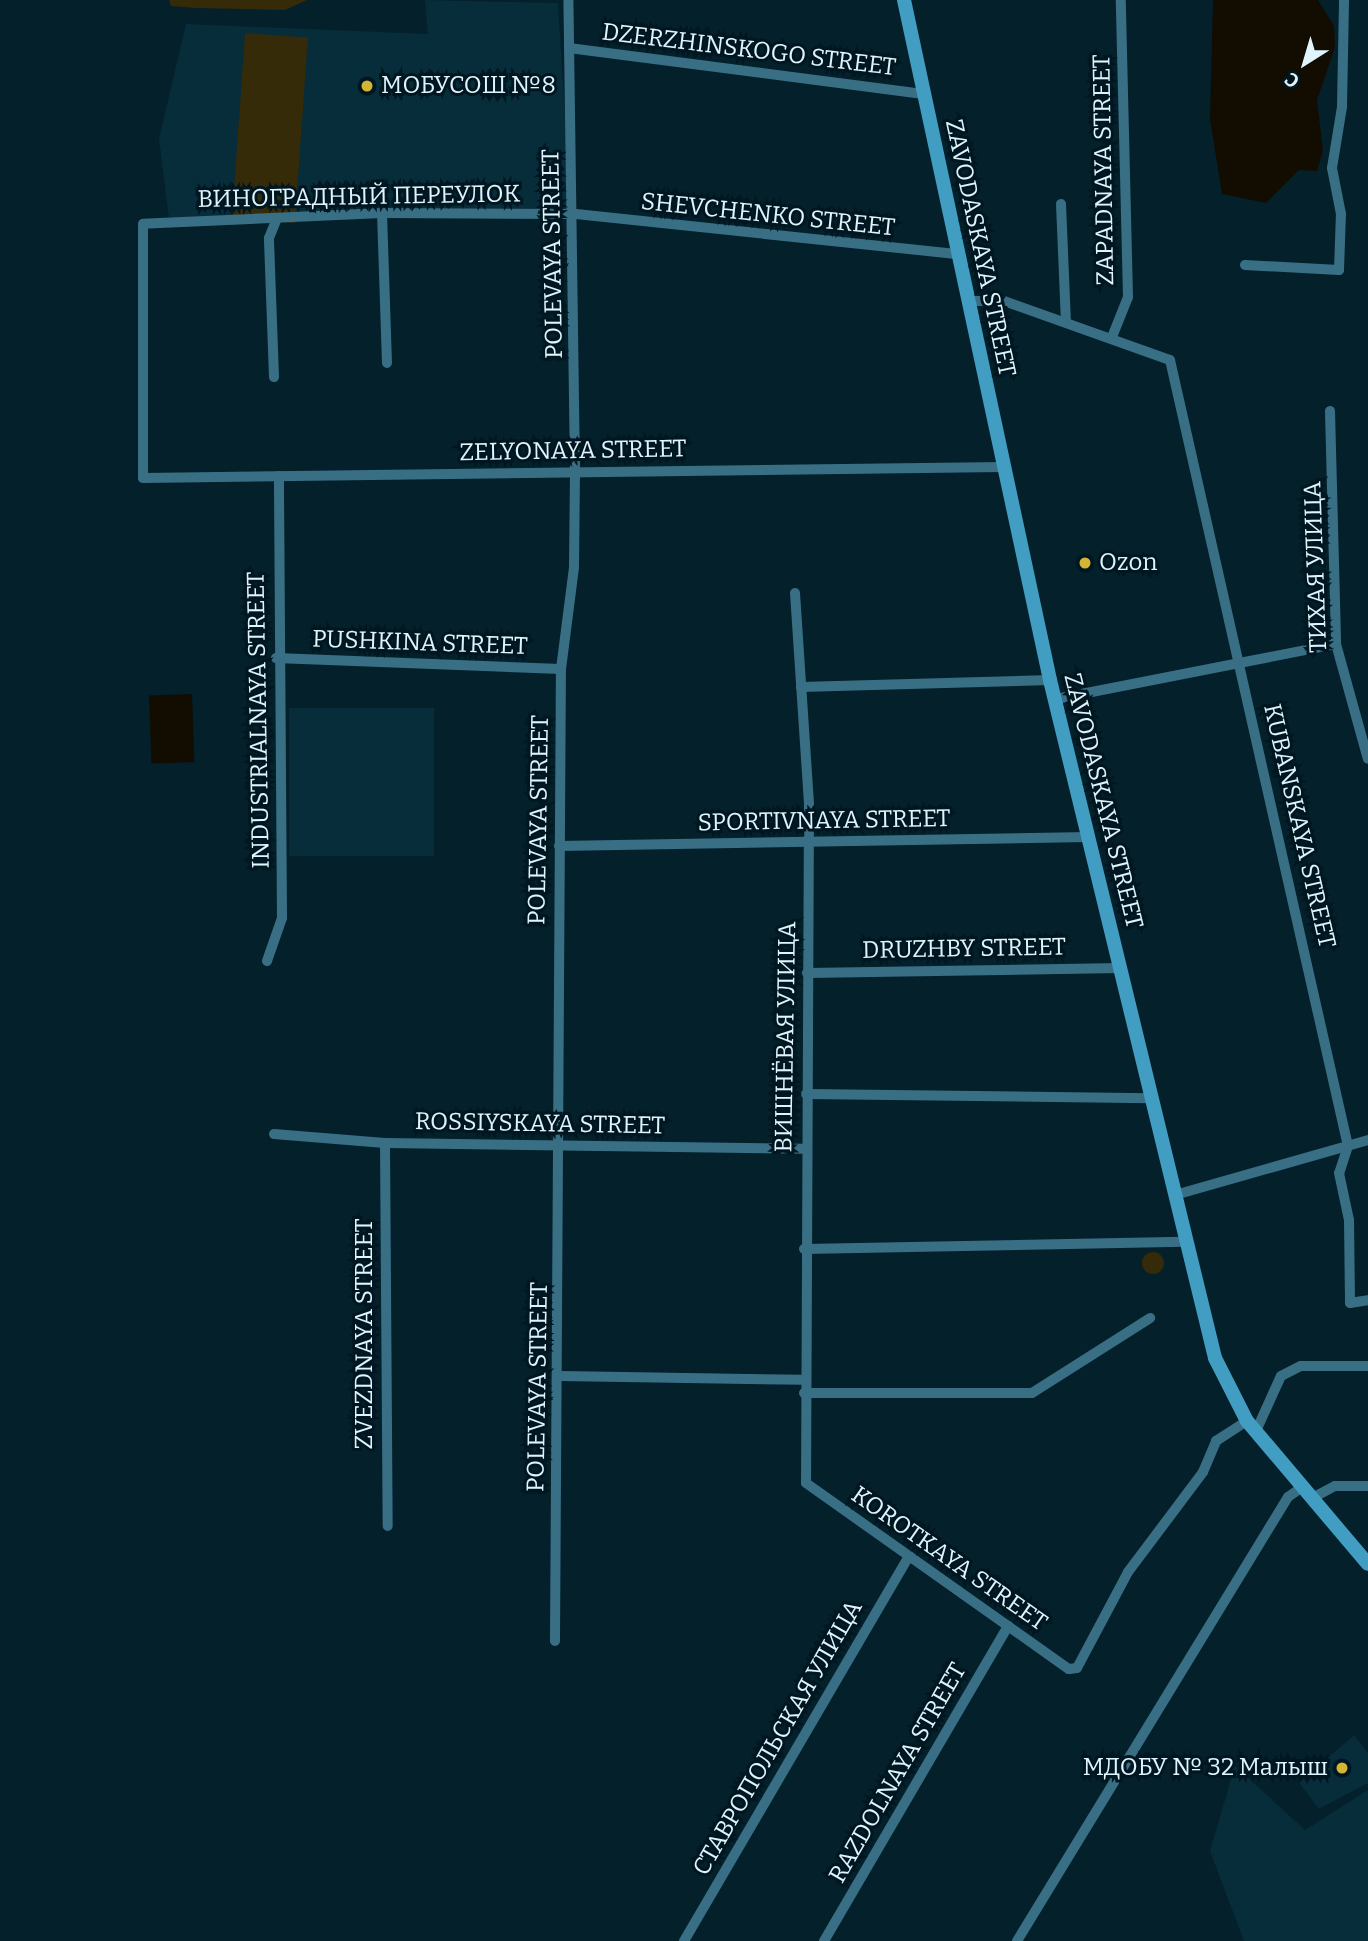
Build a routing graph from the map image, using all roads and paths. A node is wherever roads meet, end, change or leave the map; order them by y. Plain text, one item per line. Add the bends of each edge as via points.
1 (568, 0) edge
2 (904, 0) edge
3 (1121, 0) edge
4 (1344, 0) edge
5 (569, 48) junction
6 (923, 94) junction
7 (1060, 204) dead end
8 (382, 213) junction
9 (576, 214) junction
10 (276, 221) junction
11 (956, 254) junction
12 (1245, 265) dead end
13 (970, 301) junction
14 (1066, 322) junction
15 (1112, 337) junction
16 (387, 363) dead end
17 (274, 377) dead end
18 (1330, 411) dead end
19 (1003, 467) junction
20 (575, 472) junction
21 (279, 477) junction
22 (143, 478) joint
23 (795, 593) dead end
24 (1336, 644) junction
25 (276, 658) junction
26 (1239, 663) junction
27 (561, 669) junction
28 (1050, 680) junction
29 (801, 687) junction
30 (1056, 699) junction
31 (1368, 759) edge
32 (1089, 837) junction
33 (809, 842) junction
34 (559, 846) junction
35 (267, 961) dead end
36 (1121, 968) junction
37 (807, 973) junction
38 (806, 1094) junction
39 (1150, 1098) junction
40 (274, 1134) dead end
41 (1368, 1140) edge
42 (385, 1143) junction
43 (559, 1145) junction
44 (1348, 1146) junction
45 (806, 1149) junction
46 (1174, 1195) junction
47 (1184, 1242) junction
48 (804, 1250) junction
49 (1368, 1300) edge
50 (1150, 1318) dead end
51 (1368, 1366) edge
52 (560, 1376) junction
53 (803, 1380) junction
54 (804, 1393) junction
55 (1252, 1426) junction
56 (806, 1483) joint
57 (1304, 1486) junction
58 (1368, 1486) edge
59 (1316, 1496) junction
60 (387, 1526) dead end
61 (909, 1556) junction
62 (1368, 1564) edge
63 (1008, 1626) junction
64 (555, 1641) dead end
65 (684, 1941) edge
66 (824, 1941) edge
67 (1017, 1941) edge

1 - 5 street, POLEVAYA STREET
2 - 6 main road, ZAVODASKAYA STREET
3 - 15 street, ZAPADNAYA STREET via 1128,297
4 - 12 street via 1342,107 1332,168 1341,214 1339,270
5 - 6 street, DZERZHINSKOGO STREET
5 - 9 street, POLEVAYA STREET
6 - 11 main road, ZAVODASKAYA STREET
7 - 14 street
8 - 9 street, ВИНОГРАДНЫЙ ПЕРЕУЛОК
8 - 10 street, ВИНОГРАДНЫЙ ПЕРЕУЛОК
8 - 16 street
9 - 11 street, SHEVCHENKO STREET
9 - 20 street, POLEVAYA STREET
10 - 17 street via 269,238
10 - 22 street, ВИНОГРАДНЫЙ ПЕРЕУЛОК via 143,224
11 - 13 main road, ZAVODASKAYA STREET
13 - 14 street via 1004,301
13 - 19 main road, ZAVODASKAYA STREET
14 - 15 street
15 - 26 street, KUBANSKAYA STREET via 1170,360
18 - 24 street, ТИХАЯ УЛИЦА
19 - 20 street, ZELYONAYA STREET
19 - 28 main road, ZAVODASKAYA STREET
20 - 21 street, ZELYONAYA STREET
20 - 27 street, POLEVAYA STREET via 574,567
21 - 22 street, ZELYONAYA STREET
21 - 25 street, INDUSTRIALNAYA STREET
23 - 29 street, ВИШНЁВАЯ УЛИЦА
24 - 26 street
24 - 31 street, ТИХАЯ УЛИЦА
25 - 27 street, PUSHKINA STREET
25 - 35 street, INDUSTRIALNAYA STREET via 282,918
26 - 30 street
26 - 44 street, KUBANSKAYA STREET
27 - 34 street, POLEVAYA STREET
28 - 29 street
28 - 30 main road, ZAVODASKAYA STREET
29 - 33 street, ВИШНЁВАЯ УЛИЦА
30 - 32 main road, ZAVODASKAYA STREET
32 - 33 street, SPORTIVNAYA STREET
32 - 36 main road, ZAVODASKAYA STREET
33 - 34 street, SPORTIVNAYA STREET
33 - 37 street, ВИШНЁВАЯ УЛИЦА
34 - 43 street, POLEVAYA STREET
36 - 37 street, DRUZHBY STREET
36 - 39 main road, ZAVODASKAYA STREET
37 - 38 street, ВИШНЁВАЯ УЛИЦА
38 - 39 street
38 - 45 street, ВИШНЁВАЯ УЛИЦА
39 - 46 main road, ZAVODASKAYA STREET
40 - 42 street, ROSSIYSKAYA STREET
41 - 44 street
42 - 43 street, ROSSIYSKAYA STREET
42 - 60 street, ZVEZDNAYA STREET
43 - 45 street, ROSSIYSKAYA STREET
43 - 52 street, POLEVAYA STREET
44 - 46 street
44 - 49 street, KUBANSKAYA STREET via 1339,1172 1349,1220 1350,1303
45 - 48 street, ВИШНЁВАЯ УЛИЦА
46 - 47 main road, ZAVODASKAYA STREET
47 - 48 street
47 - 55 main road, ZAVODASKAYA STREET via 1215,1358
48 - 53 street, ВИШНЁВАЯ УЛИЦА
50 - 54 street via 1032,1393
51 - 55 street via 1301,1366 1281,1376
52 - 53 street
52 - 64 street, POLEVAYA STREET
53 - 54 street, ВИШНЁВАЯ УЛИЦА
54 - 56 street, ВИШНЁВАЯ УЛИЦА
55 - 57 main road, ZAVODASKAYA STREET
55 - 63 street, KOROTKAYA STREET via 1216,1441 1203,1472 1128,1572 1077,1668 1069,1669
56 - 61 street, KOROTKAYA STREET
57 - 59 main road, ZAVODASKAYA STREET
57 - 67 street via 1288,1497
58 - 59 street via 1335,1486
59 - 62 main road, ZAVODASKAYA STREET
61 - 63 street, KOROTKAYA STREET
61 - 65 street, СТАВРОПОЛЬСКАЯ УЛИЦА
63 - 66 street, RAZDOLNAYA STREET

